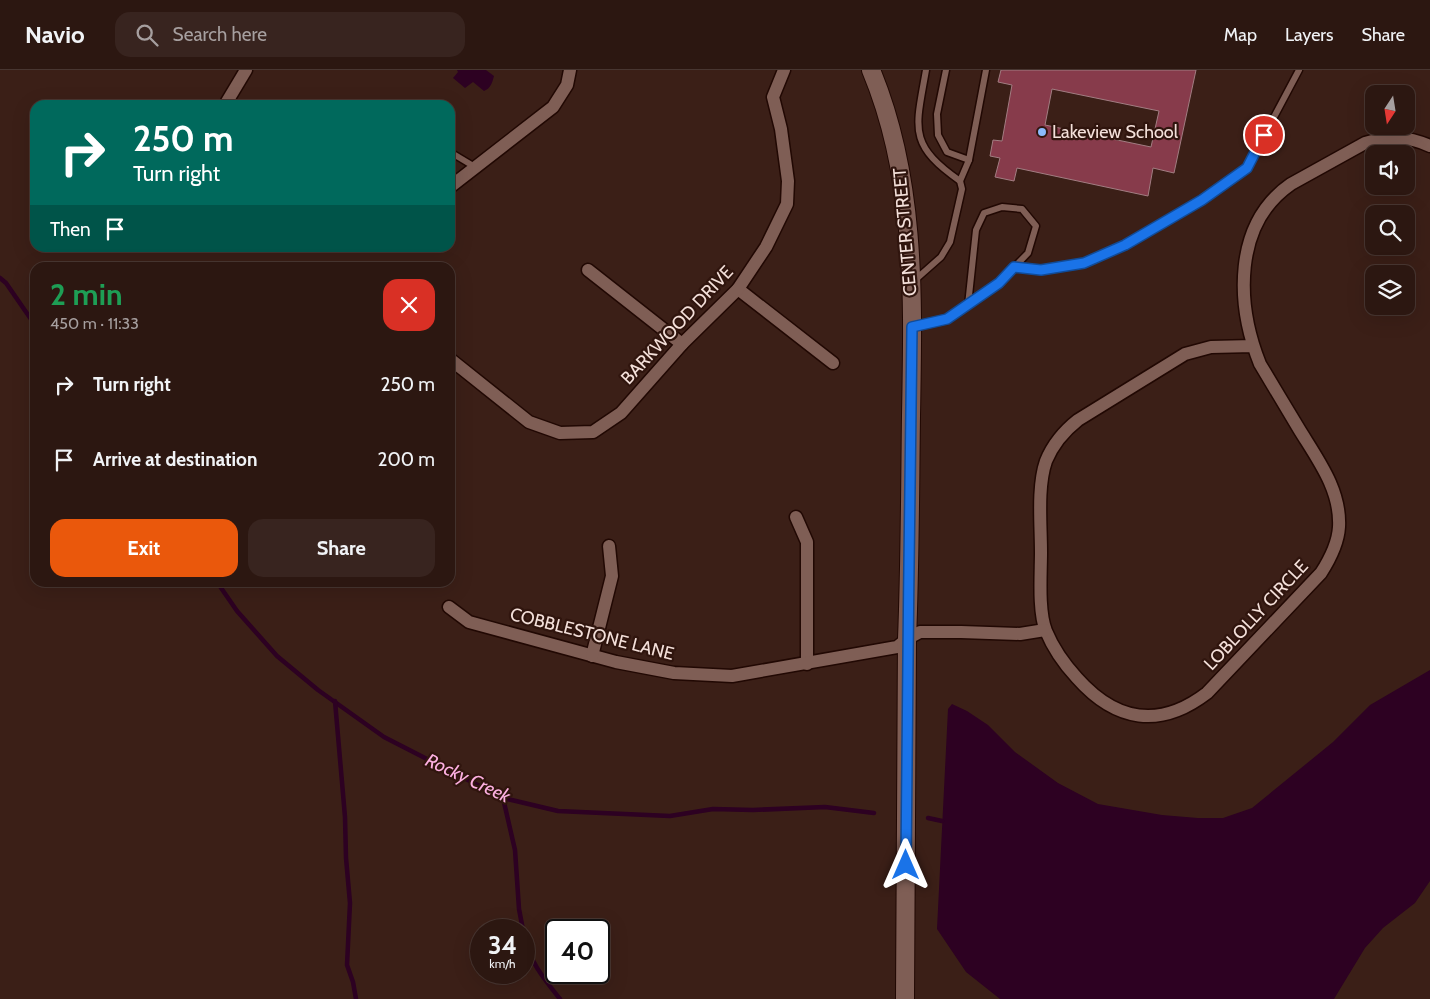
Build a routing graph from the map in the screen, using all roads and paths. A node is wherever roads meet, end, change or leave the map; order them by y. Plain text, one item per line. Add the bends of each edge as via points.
1 (246, 70) edge
2 (570, 70) edge
3 (784, 70) edge
4 (871, 70) edge
5 (926, 70) edge
6 (946, 70) edge
7 (986, 70) edge
8 (1299, 70) edge
9 (228, 100) edge
10 (1430, 146) edge
11 (455, 155) edge
12 (969, 160) junction
13 (475, 167) junction
14 (960, 181) junction
15 (455, 182) edge
16 (1014, 267) junction
17 (588, 270) dead end
18 (912, 282) junction
19 (738, 288) junction
20 (968, 305) junction
21 (912, 327) junction
22 (682, 344) junction
23 (1253, 346) junction
24 (455, 363) edge
25 (833, 363) dead end
26 (796, 517) dead end
27 (609, 546) dead end
28 (449, 607) dead end
29 (1045, 630) junction
30 (907, 639) junction
31 (592, 656) junction
32 (807, 664) junction
33 (905, 999) edge

1 - 9 street
2 - 13 street via 567,85 553,107
3 - 19 street, BARKWOOD DRIVE via 773,97 788,181 787,204 766,247
4 - 18 street, CENTER STREET via 898,159 908,221
5 - 14 lane via 919,131 931,158
6 - 12 lane via 937,114 938,135 947,152
7 - 12 lane
8 - 16 lane via 1247,168 1202,200 1125,245 1084,263 1041,270
10 - 23 street, LOBLOLLY CIRCLE via 1402,138 1365,143 1291,184 1267,205 1250,238 1245,267 1247,315
11 - 13 lane
12 - 14 lane
13 - 15 street
14 - 18 lane via 962,190 950,242 941,257
16 - 20 lane via 999,283
16 - 20 lane via 1028,253 1036,226 1022,209 1002,207 984,213 976,230
17 - 22 street
18 - 21 street, CENTER STREET
19 - 22 street, BARKWOOD DRIVE
19 - 25 street
20 - 21 lane via 947,319
21 - 30 street, CENTER STREET
22 - 24 street, BARKWOOD DRIVE via 621,413 593,432 560,433 529,422
23 - 29 street, LOBLOLLY CIRCLE via 1211,347 1185,354 1078,420 1058,440 1046,461 1041,486 1041,600
23 - 29 street, LOBLOLLY CIRCLE via 1260,364 1335,494 1339,527 1331,556 1321,573 1207,693 1185,708 1163,715 1139,716 1122,712 1100,700 1070,670
26 - 32 street via 807,542
27 - 31 street via 612,576
28 - 31 street, COBBLESTONE LANE via 469,622
29 - 30 street via 1020,634 920,632
30 - 32 street, COBBLESTONE LANE via 897,647
30 - 33 street, CENTER STREET
31 - 32 street, COBBLESTONE LANE via 674,673 732,676

